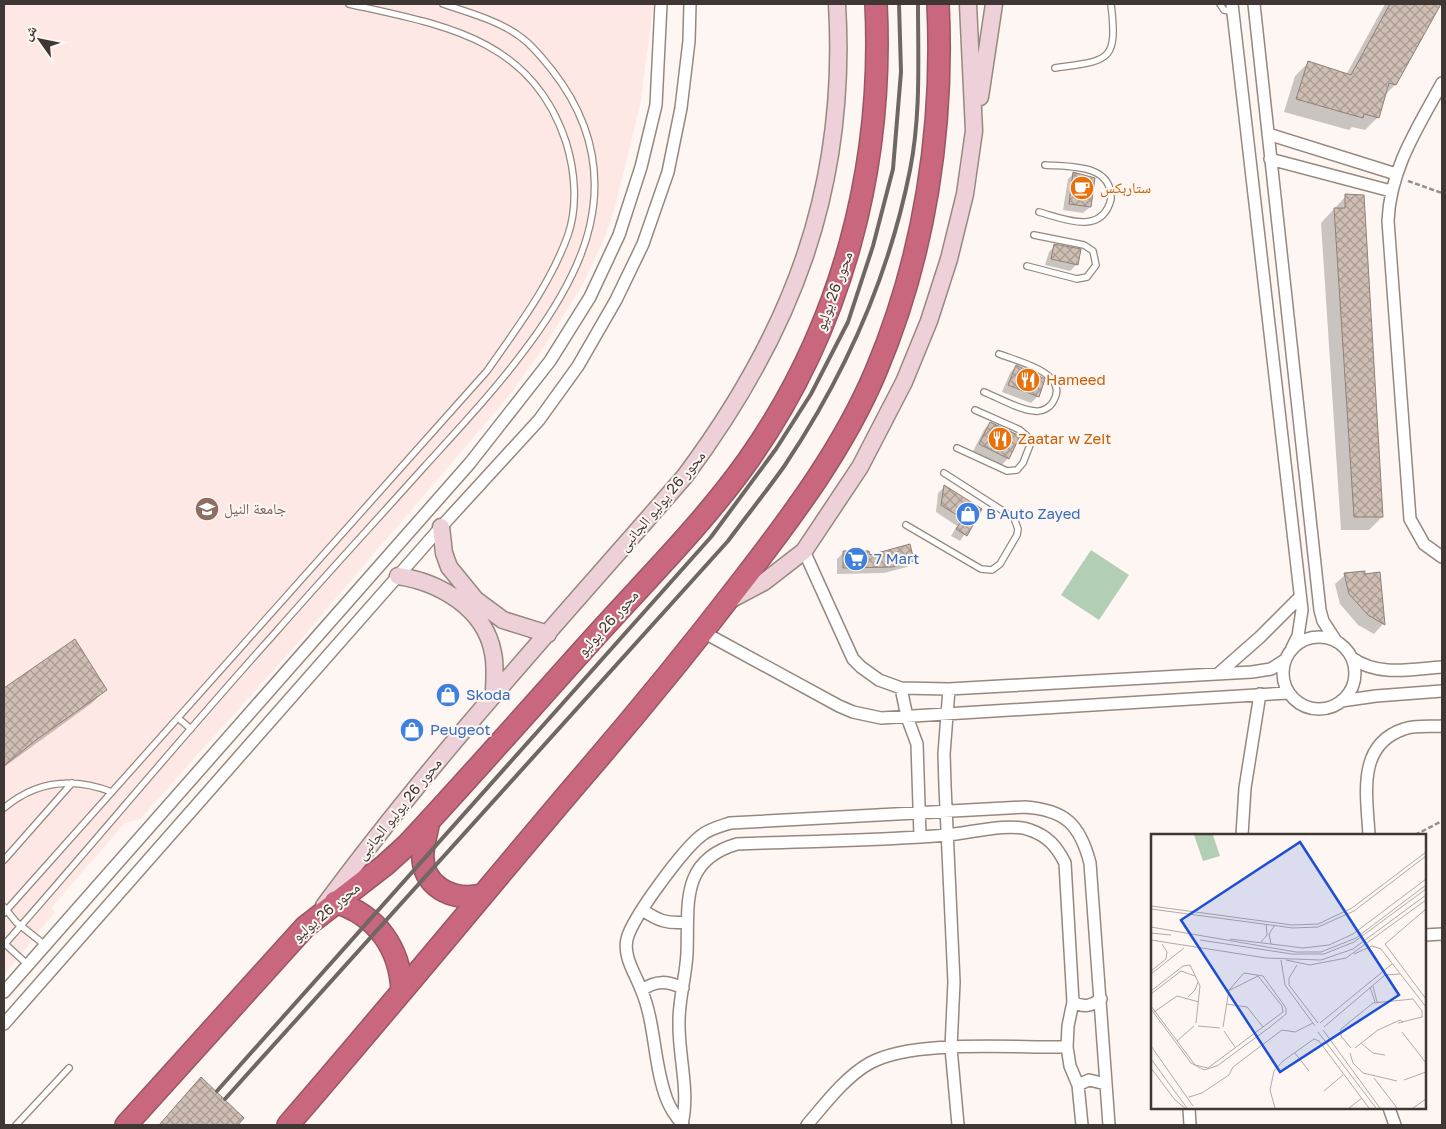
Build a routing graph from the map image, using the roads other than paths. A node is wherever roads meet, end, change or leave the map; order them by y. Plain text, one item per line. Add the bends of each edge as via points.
1 (349, 4) edge
2 (443, 4) edge
3 (661, 4) edge
4 (690, 4) edge
5 (837, 4) edge
6 (876, 4) edge
7 (938, 4) edge
8 (968, 4) edge
9 (994, 4) edge
10 (1111, 4) edge
11 (1220, 4) edge
12 (1254, 4) edge
13 (1233, 8) edge
14 (1260, 63) junction
15 (1239, 67) junction
16 (1055, 68) dead end
17 (1442, 83) edge
18 (974, 131) junction
19 (1268, 134) junction
20 (1270, 159) junction
21 (1045, 165) dead end
22 (1396, 175) junction
23 (1392, 191) junction
24 (1038, 212) dead end
25 (1034, 235) dead end
26 (1027, 266) dead end
27 (999, 354) dead end
28 (984, 392) dead end
29 (975, 410) dead end
30 (957, 448) dead end
31 (944, 473) dead end
32 (906, 525) dead end
33 (441, 527) junction
34 (804, 551) junction
35 (1442, 557) edge
36 (398, 576) junction
37 (1300, 596) junction
38 (726, 602) junction
39 (702, 632) junction
40 (548, 634) junction
41 (1336, 641) junction
42 (1292, 648) junction
43 (1352, 658) junction
44 (1285, 660) junction
45 (1442, 667) edge
46 (1218, 674) junction
47 (901, 688) junction
48 (948, 689) junction
49 (1442, 691) edge
50 (1288, 692) junction
51 (1260, 694) junction
52 (494, 695) junction
53 (1341, 701) junction
54 (949, 714) junction
55 (907, 717) junction
56 (178, 718) junction
57 (1442, 726) edge
58 (191, 729) junction
59 (72, 783) junction
60 (112, 792) junction
61 (4, 808) edge
62 (946, 811) junction
63 (920, 813) junction
64 (429, 821) junction
65 (1242, 834) edge
66 (1369, 834) edge
67 (947, 835) junction
68 (920, 836) junction
69 (4, 860) edge
70 (482, 895) junction
71 (335, 902) junction
72 (5, 910) edge
73 (643, 910) junction
74 (316, 917) junction
75 (686, 922) junction
76 (21, 926) junction
77 (1442, 934) edge
78 (1426, 935) edge
79 (4, 944) edge
80 (45, 945) junction
81 (61, 959) junction
82 (28, 965) junction
83 (43, 979) junction
84 (683, 988) junction
85 (642, 990) junction
86 (402, 991) junction
87 (4, 992) edge
88 (1101, 999) junction
89 (1074, 1002) junction
90 (4, 1024) edge
91 (1067, 1047) junction
92 (951, 1048) junction
93 (69, 1068) dead end
94 (1106, 1084) junction
95 (1078, 1085) junction
96 (1189, 1109) edge
97 (1389, 1109) edge
98 (682, 1124) edge
99 (16, 1125) edge
100 (126, 1125) edge
101 (288, 1125) edge
102 (807, 1125) edge
103 (958, 1125) edge
104 (1082, 1125) edge
105 (1109, 1125) edge
106 (1190, 1125) edge
107 (1395, 1125) edge

1 - 56 lane via 455,30 505,56 526,73 544,94 560,122 569,150 574,209 568,234 551,273 487,371
2 - 58 lane via 520,36 570,94 582,116 594,161 594,203 582,253 568,283 538,331 497,386
3 - 80 street via 656,104 641,167 619,235 590,297 550,362 470,463
4 - 33 street via 681,108 668,172 643,244 616,300 578,366 539,420
5 - 40 main road, محور 26 يوليو الجانبى via 840,48 832,150 822,201 790,300 744,391 716,434 685,476
6 - 64 highway, محور 26 يوليو via 877,90 864,189 838,286 798,378 755,449 716,503
7 - 38 highway via 939,104 931,173 918,241 899,312 876,373 845,434 809,491
8 - 18 main road
9 - 18 main road
10 - 16 lane via 1114,38 1109,52 1092,63
11 - 13 lane via 1224,10
12 - 14 street
13 - 15 street
14 - 15 street
14 - 19 street
15 - 37 street
17 - 22 street
18 - 34 main road via 949,259 929,321 904,382 860,467
19 - 20 street
19 - 22 street
20 - 23 street
20 - 41 street via 1320,610
21 - 24 lane via 1098,172 1107,181 1111,199 1102,216 1091,222
22 - 23 street
23 - 35 street via 1388,221 1410,519 1424,544
25 - 26 lane via 1084,245 1093,250 1096,265 1087,277 1077,279
27 - 28 lane via 1049,375 1056,386 1055,399 1047,408 1034,411
29 - 30 lane via 1027,436 1030,445 1023,463 1016,470 1007,471
31 - 32 lane via 1014,518 1017,535 1000,564 992,570 982,569
33 - 36 street
33 - 40 main road via 449,567 476,600 503,620
34 - 38 main road via 764,582
34 - 47 street via 853,659 870,674
36 - 52 main road via 435,585 460,602 477,619 494,653
36 - 81 street
37 - 42 street via 1301,623
37 - 46 street
38 - 39 highway
39 - 55 street via 853,712 881,718
39 - 70 highway via 626,727
40 - 52 main road, محور 26 يوليو الجانبى
41 - 42 street via 1318,636
41 - 43 street
42 - 44 street
43 - 45 street via 1370,668 1382,670
43 - 53 street via 1354,681
44 - 46 street via 1271,669
44 - 50 street via 1282,677
46 - 48 street
47 - 48 street
47 - 55 street
48 - 54 street
49 - 53 street
50 - 51 street
50 - 53 street via 1308,708 1326,708
51 - 54 street
51 - 65 street via 1245,788
52 - 74 main road, محور 26 يوليو الجانبى via 369,844
54 - 55 street
54 - 62 street via 944,754
55 - 63 street via 916,744
56 - 58 lane
56 - 60 lane
57 - 66 street via 1405,728 1392,735 1372,757 1366,771
58 - 76 lane
59 - 60 lane via 92,784
59 - 61 lane via 49,784 29,791
59 - 69 lane
60 - 72 lane
62 - 63 street
62 - 67 street
62 - 88 street via 1042,808 1071,824 1083,838 1090,863
63 - 68 street
63 - 73 street via 730,823 704,833 691,844
64 - 70 highway via 423,852 428,876 446,893 470,898
64 - 71 highway, محور 26 يوليو via 385,865
67 - 68 street
67 - 89 street via 1029,829 1057,847 1065,863
67 - 92 street via 954,982
68 - 75 street via 737,844 720,849 698,869 690,890
70 - 86 highway
71 - 74 highway, محور 26 يوليو
71 - 86 highway via 362,914 384,934 400,967
72 - 76 lane
73 - 75 street via 666,923
73 - 85 street via 627,940 631,968
74 - 100 highway, محور 26 يوليو via 281,951
75 - 84 street via 687,963
76 - 79 lane
76 - 80 lane
77 - 78 street
79 - 82 lane
80 - 81 street
80 - 82 street
81 - 83 street
82 - 83 street
82 - 87 street
83 - 90 street
84 - 85 street via 661,982
84 - 98 street via 679,1021 686,1098
85 - 98 street via 660,1080 672,1112
86 - 101 highway
88 - 89 street via 1085,1006
88 - 94 street
89 - 91 street
91 - 92 street
91 - 95 street
92 - 102 street via 893,1053 868,1064 838,1090
92 - 103 street
93 - 99 lane
94 - 95 street via 1090,1080
94 - 105 street
95 - 104 street
96 - 106 street
97 - 107 street

